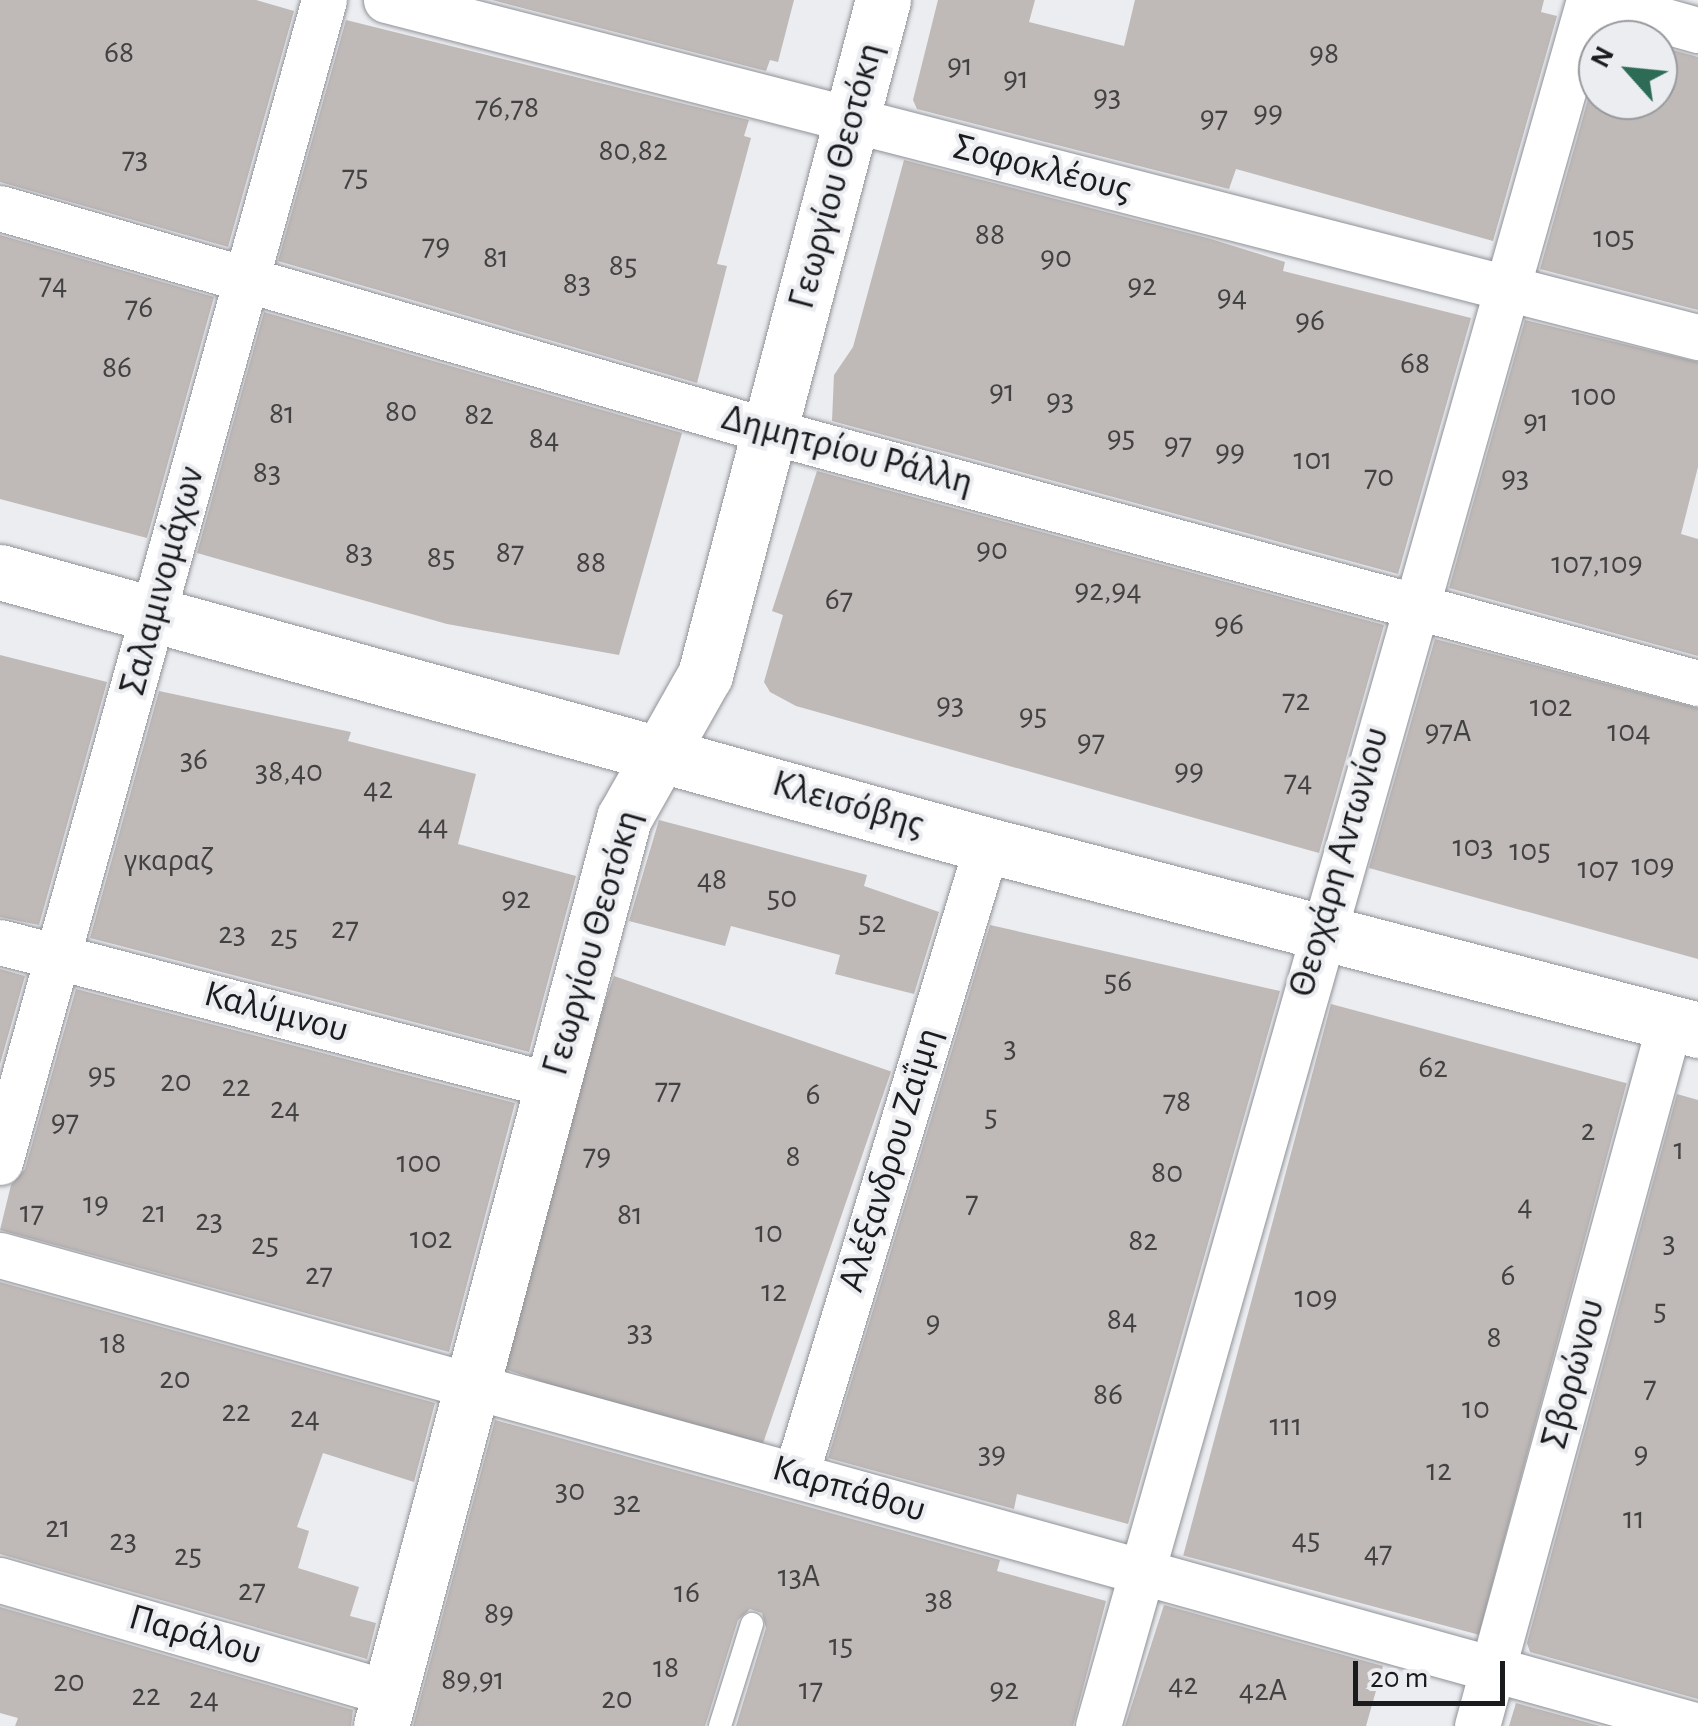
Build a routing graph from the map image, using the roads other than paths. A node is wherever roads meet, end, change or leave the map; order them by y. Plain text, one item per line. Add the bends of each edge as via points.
1 (324, 0) edge
2 (386, 0) edge
3 (884, 0) edge
4 (1590, 0) edge
5 (1698, 30) edge
6 (851, 121) junction
7 (0, 208) edge
8 (246, 276) junction
9 (1506, 286) junction
10 (1698, 337) edge
11 (770, 431) junction
12 (0, 572) edge
13 (1414, 602) junction
14 (154, 616) junction
15 (1698, 683) edge
16 (663, 753) junction
17 (986, 845) junction
18 (1321, 929) junction
19 (0, 942) edge
20 (60, 956) junction
21 (1684, 1026) edge
22 (551, 1085) junction
23 (0, 1162) edge
24 (0, 1256) edge
25 (471, 1387) junction
26 (796, 1474) junction
27 (1140, 1575) junction
28 (0, 1580) edge
29 (752, 1624) dead end
30 (1493, 1670) junction
31 (385, 1709) edge
32 (720, 1726) edge
33 (1098, 1726) edge
34 (1478, 1726) edge
35 (1698, 1726) edge

1 - 8 street, Σαλαμινομάχων
2 - 6 street, Σοφοκλέους
3 - 6 street, Γεωργίου Θεοτόκη
4 - 5 street
4 - 9 street, Θεοχάρη Αντωνίου
6 - 9 street, Σοφοκλέους
6 - 11 street, Γεωργίου Θεοτόκη
7 - 8 street, Δημητρίου Ράλλη
8 - 11 street, Δημητρίου Ράλλη
8 - 14 street, Σαλαμινομάχων
9 - 10 street, Σοφοκλέους
9 - 13 street, Θεοχάρη Αντωνίου
11 - 13 street, Δημητρίου Ράλλη
11 - 16 street, Γεωργίου Θεοτόκη via 705,674
12 - 14 street, Κλεισόβης
13 - 15 street, Δημητρίου Ράλλη
13 - 18 street, Θεοχάρη Αντωνίου
14 - 16 street, Κλεισόβης
14 - 20 street, Σαλαμινομάχων
16 - 17 street, Κλεισόβης
16 - 22 street, Γεωργίου Θεοτόκη via 624,818
17 - 18 street, Κλεισόβης
17 - 26 street, Αλέξανδρου Ζαΐμη
18 - 21 street, Κλεισόβης
18 - 27 street, Θεοχάρη Αντωνίου
19 - 20 street, Καλύμνου
20 - 22 street, Καλύμνου
20 - 23 street, Σαλαμινομάχων
21 - 30 street, Σβορώνου
22 - 25 street, Γεωργίου Θεοτόκη
24 - 25 street, Καρπάθου
25 - 26 street, Καρπάθου
25 - 31 street, Γεωργίου Θεοτόκη
26 - 27 street, Καρπάθου
27 - 30 street, Καρπάθου
27 - 33 street, Θεοχάρη Αντωνίου
28 - 31 street, Παράλου
29 - 32 lane
30 - 34 street, Σβορώνου
30 - 35 street, Καρπάθου

